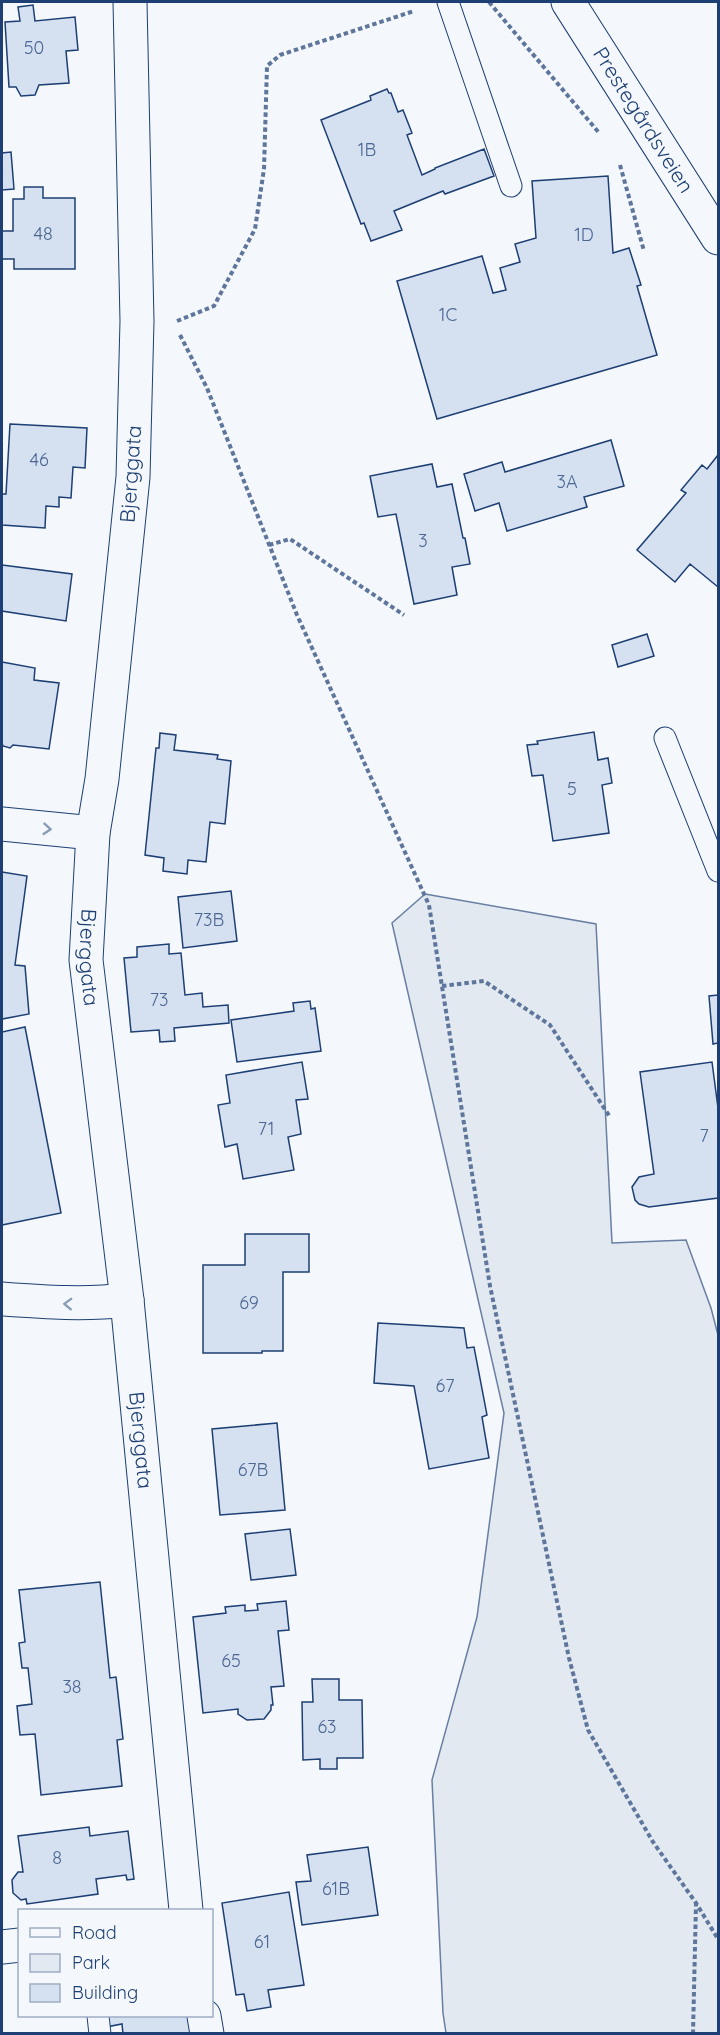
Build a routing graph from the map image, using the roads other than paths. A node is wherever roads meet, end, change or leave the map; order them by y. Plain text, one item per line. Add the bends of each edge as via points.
1 (130, 2) edge
2 (448, 2) edge
3 (568, 2) edge
4 (511, 186) dead end
5 (718, 238) edge
6 (664, 738) dead end
7 (2, 824) edge
8 (93, 833) junction
9 (718, 871) edge
10 (2, 1299) edge
11 (127, 1300) junction
12 (186, 1909) edge
13 (18, 1945) edge
14 (2, 1947) edge
15 (98, 2017) edge
16 (204, 2017) edge
17 (100, 2034) edge
18 (207, 2034) edge

1 - 8 street, Bjerggata via 137,321 133,477
2 - 4 lane
3 - 5 street, Prestegårdsveien
6 - 9 lane
7 -> 8 street
8 - 11 street, Bjerggata via 86,960
11 -> 10 street via 69,1304
11 - 12 street, Bjerggata
13 - 14 street
15 - 17 lane
16 - 18 street

